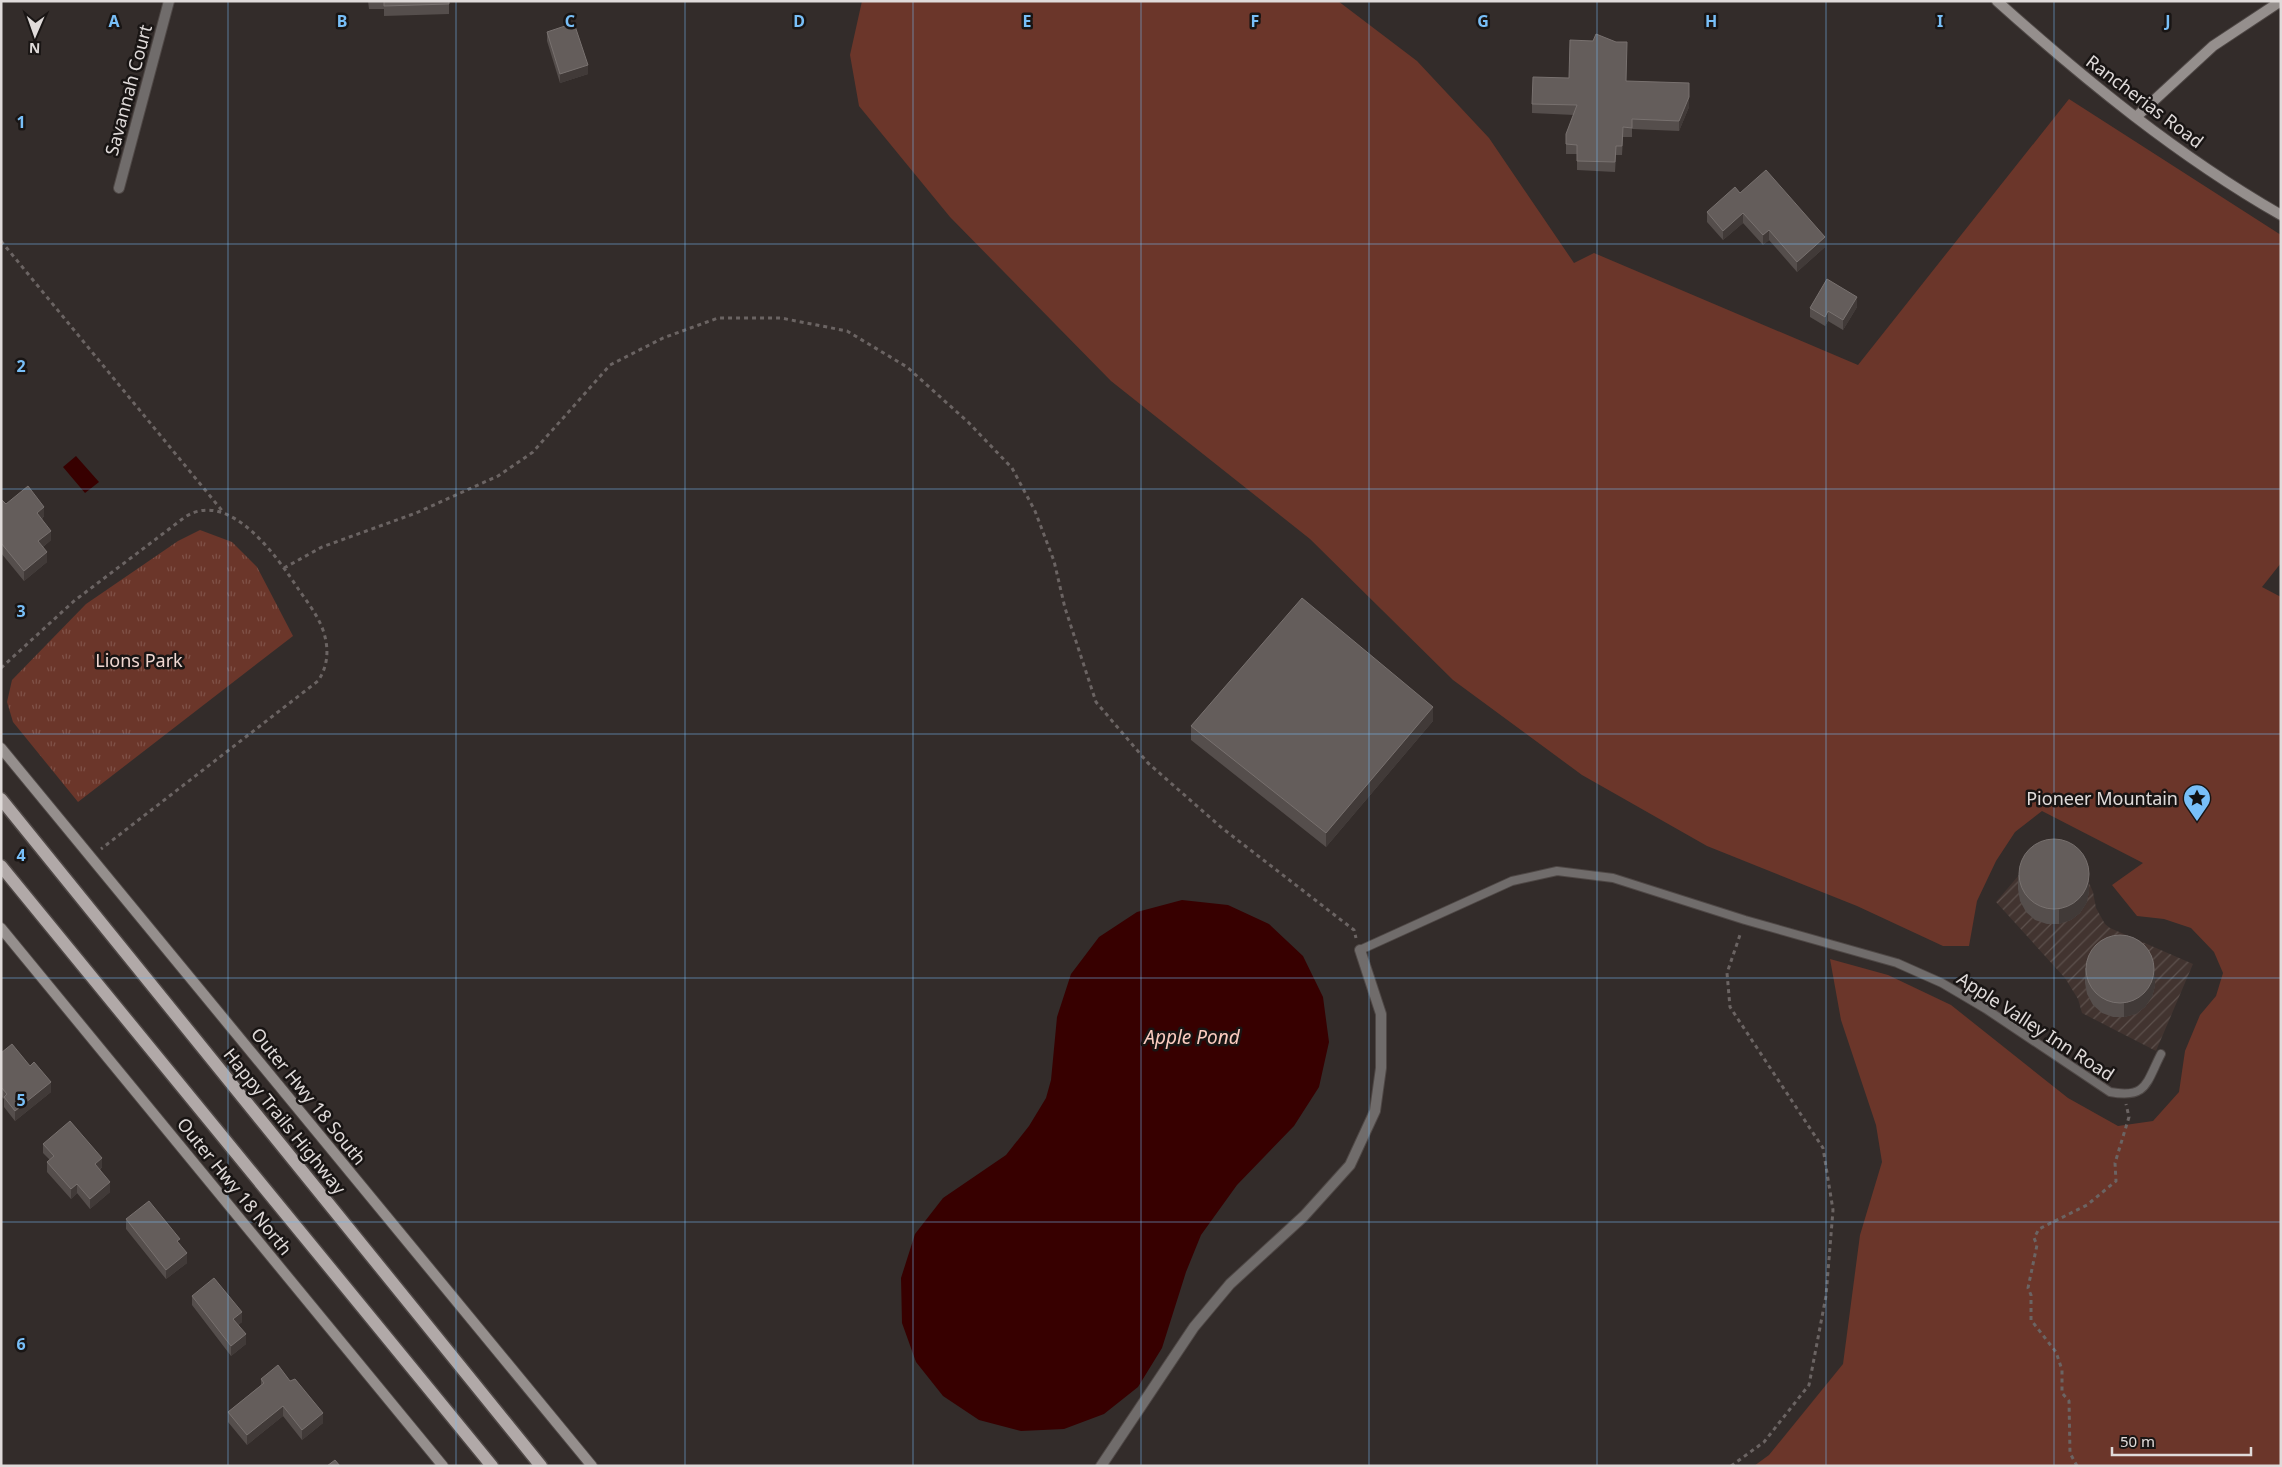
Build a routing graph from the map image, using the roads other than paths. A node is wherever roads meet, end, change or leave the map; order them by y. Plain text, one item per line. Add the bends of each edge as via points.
1 (169, 1) edge
2 (1998, 1) edge
3 (2281, 2) edge
4 (2136, 118) junction
5 (119, 188) dead end
6 (2281, 215) edge
7 (1, 748) edge
8 (1, 799) edge
9 (1, 866) edge
10 (1, 928) edge
11 (1360, 950) joint
12 (2161, 1054) dead end
13 (443, 1466) edge
14 (492, 1466) edge
15 (542, 1466) edge
16 (592, 1466) edge
17 (1101, 1466) edge

1 - 5 street, Savannah Court
2 - 4 street, Rancherias Road
3 - 4 street via 2213,46
4 - 6 street, Rancherias Road via 2246,195
7 - 16 street, Outer Hwy 18 South
8 - 15 main road, Happy Trails Highway
9 - 14 main road
10 - 13 street, Outer Hwy 18 North
11 - 12 lane, Apple Valley Inn Road via 1512,881 1557,871 1613,878 1897,963 1986,1008 2110,1092 2128,1095 2143,1089
11 - 17 street via 1381,1014 1381,1068 1375,1111 1350,1164 1304,1216 1218,1298 1194,1328

